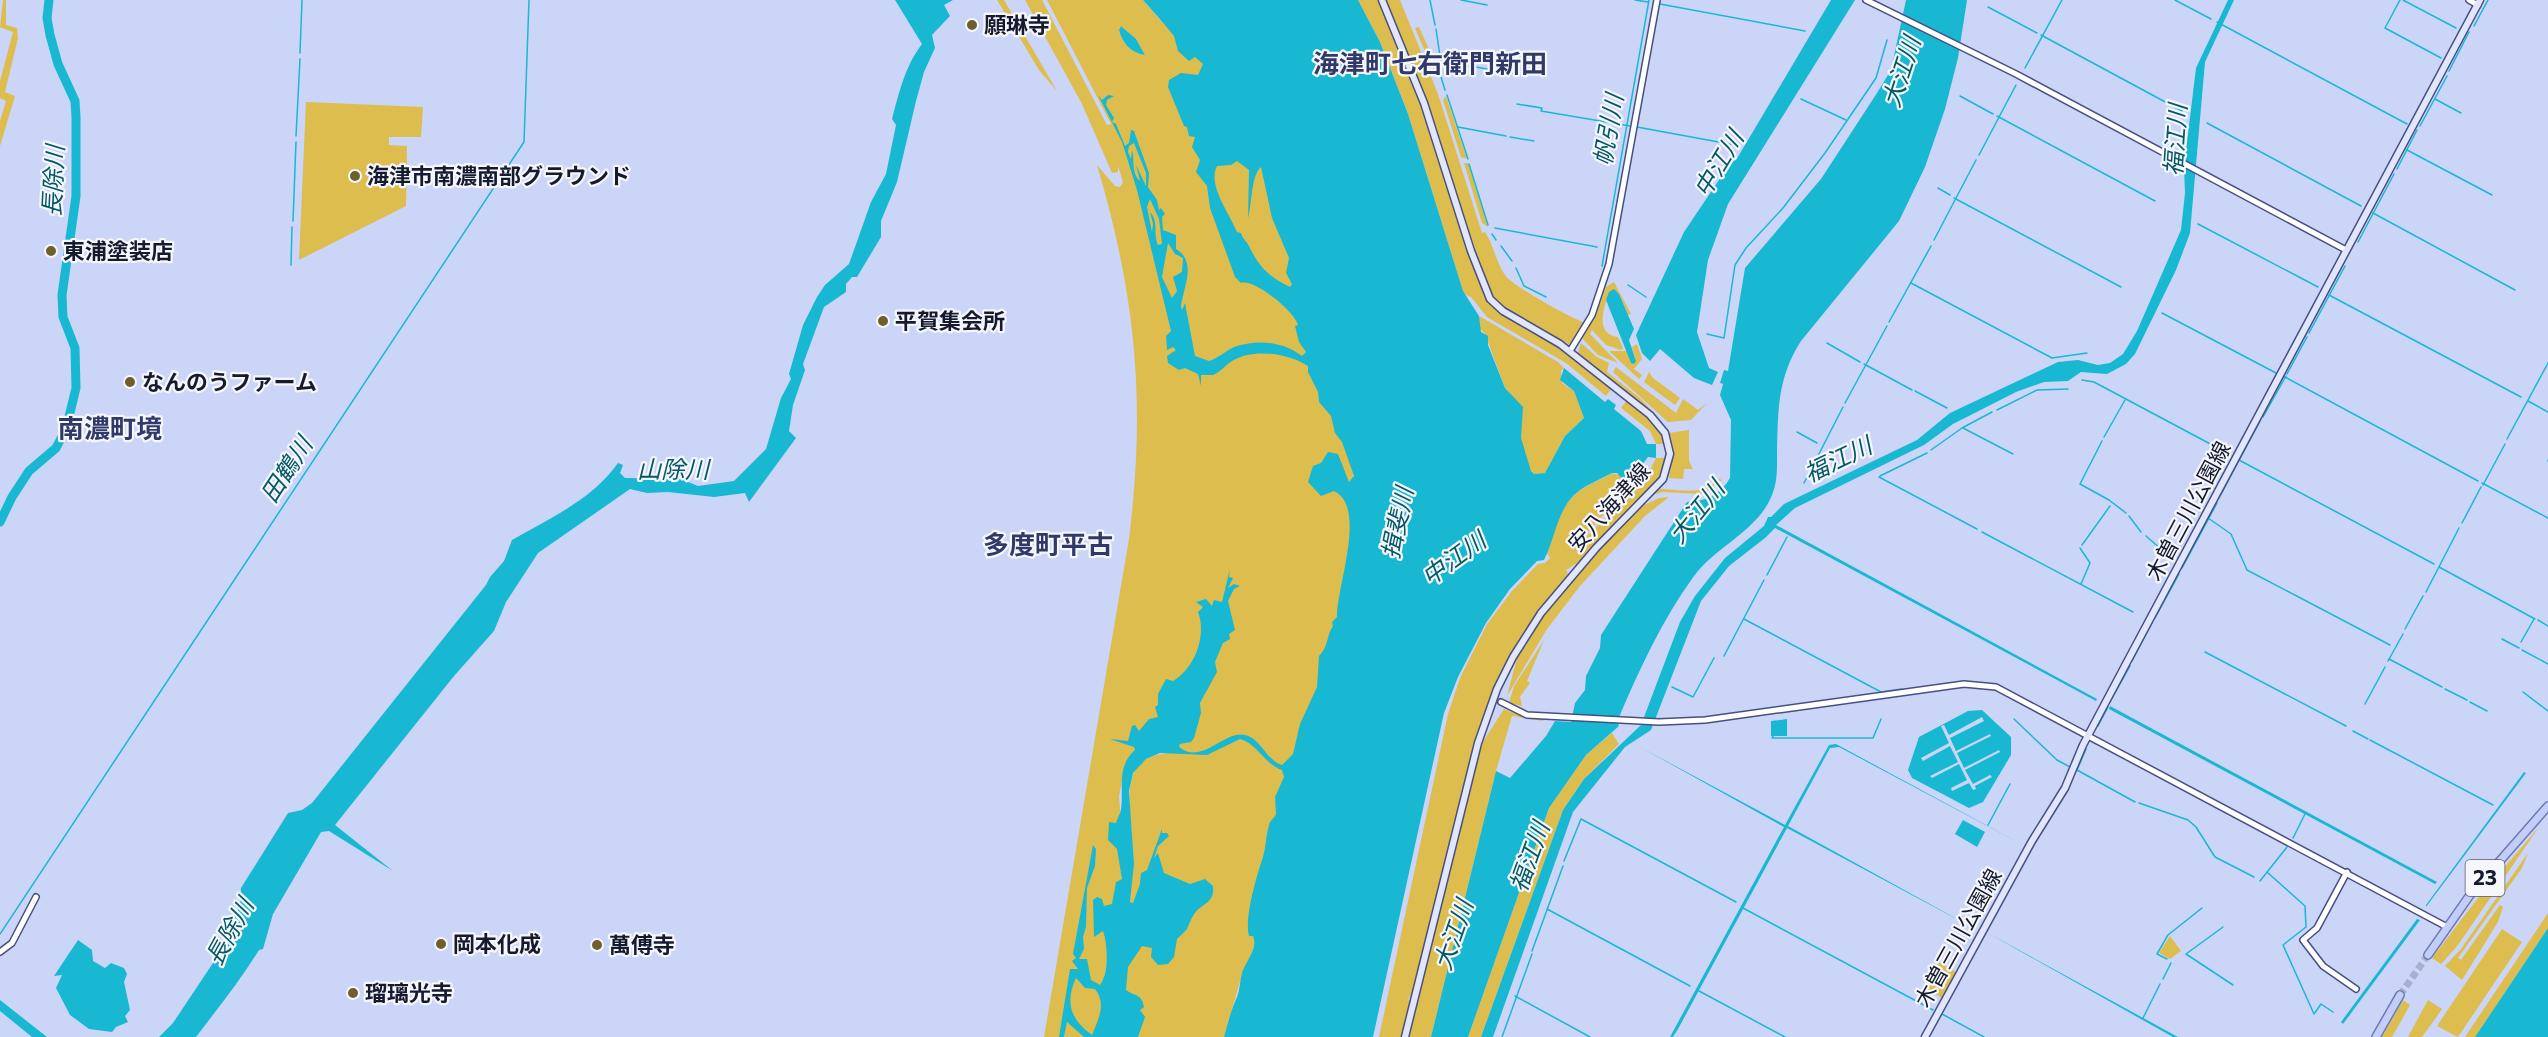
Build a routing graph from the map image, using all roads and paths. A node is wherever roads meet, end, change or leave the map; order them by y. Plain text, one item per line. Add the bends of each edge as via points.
1 (1382, 0) edge
2 (1657, 0) edge
3 (1866, 0) edge
4 (2469, 0) edge
5 (2479, 2) edge
6 (2346, 250) junction
7 (1570, 351) junction
8 (1501, 702) dead end
9 (2089, 735) junction
10 (2548, 806) edge
11 (2347, 872) junction
12 (36, 897) dead end
13 (2447, 927) junction
14 (0, 952) edge
15 (2428, 955) tunnel mouth
16 (2356, 990) dead end
17 (2400, 995) tunnel mouth
18 (1405, 1037) edge
19 (1925, 1037) edge
20 (2376, 1037) edge

1 - 7 main road, 安八海津線 via 1424,104 1486,293 1503,311
2 - 7 street via 1609,264 1593,315
3 - 6 street via 1965,48
4 - 5 street
5 - 6 main road, 木曽三川公園線
6 - 9 main road, 木曽三川公園線
7 - 18 main road, 安八海津線 via 1661,426 1670,447 1668,466 1658,485 1559,589 1526,636 1497,689 1478,743
8 - 9 street via 1527,715 1659,722 1734,718 1972,683 2009,692
9 - 11 street
9 - 19 main road, 木曽三川公園線 via 2065,788 2021,860
10 - 13 main road, 23
11 - 13 street
11 - 16 street via 2317,928 2303,940 2323,966
12 - 14 street via 12,943
13 - 15 main road, 23
17 - 20 main road

